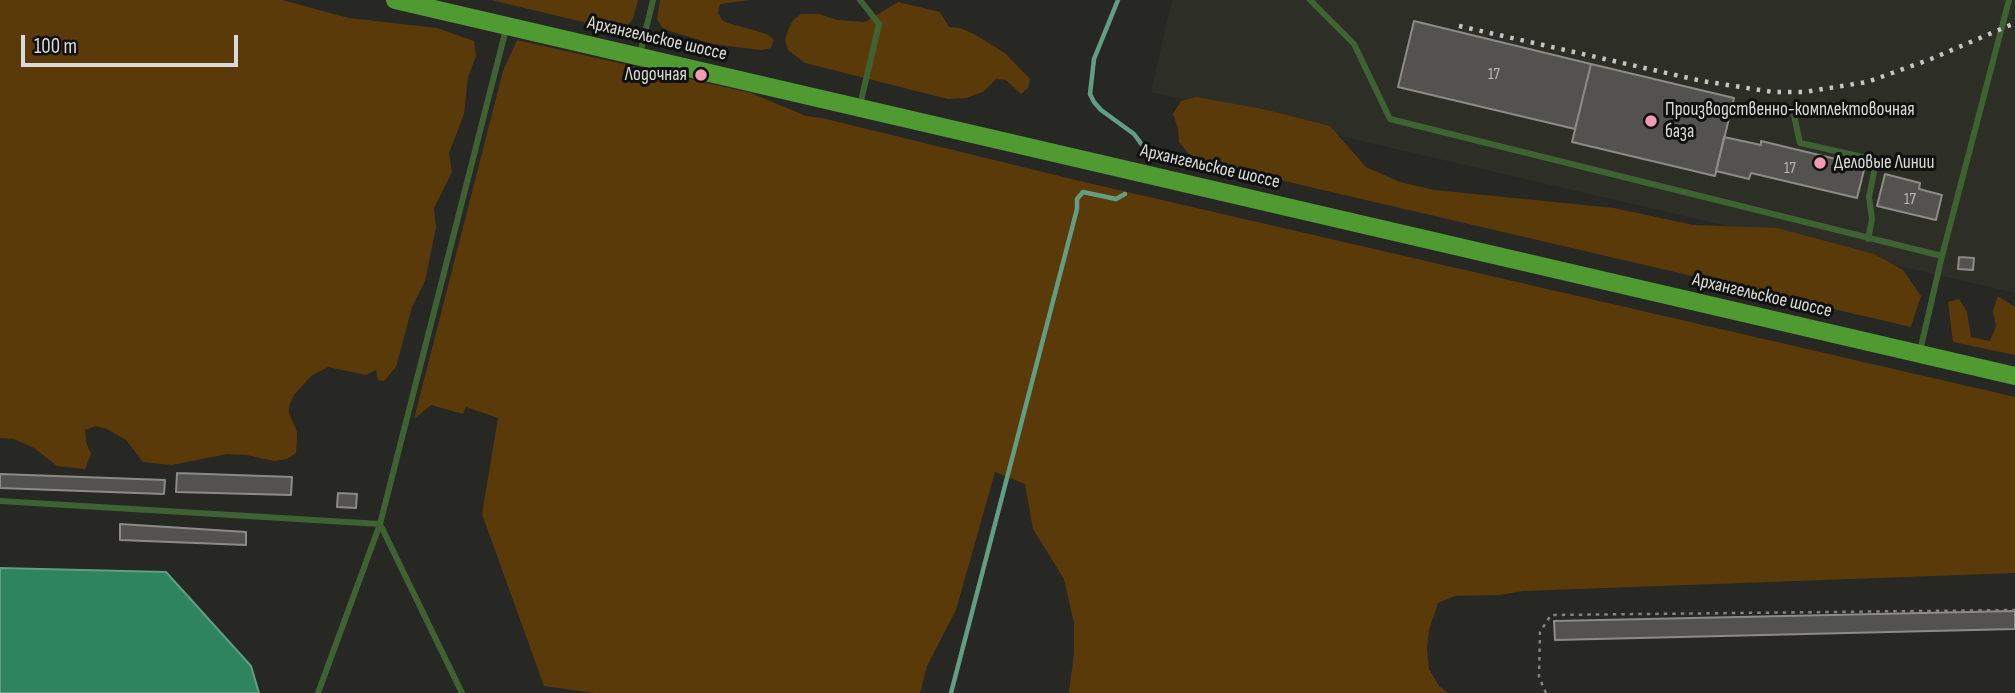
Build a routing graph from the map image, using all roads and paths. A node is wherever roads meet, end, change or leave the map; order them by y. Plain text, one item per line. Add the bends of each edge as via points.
1 (395, 0) edge
2 (653, 0) edge
3 (860, 0) edge
4 (1311, 0) edge
5 (2009, 0) edge
6 (507, 27) junction
7 (640, 56) junction
8 (860, 106) junction
9 (1794, 115) dead end
10 (1868, 239) junction
11 (1941, 256) junction
12 (1919, 354) junction
13 (2015, 376) edge
14 (0, 501) edge
15 (380, 524) junction
16 (2015, 610) edge
17 (318, 693) edge
18 (462, 693) edge
19 (1546, 693) edge

1 - 6 main road, Архангельское шоссе
2 - 7 lane
3 - 8 lane via 879,24
4 - 10 lane via 1353,44 1390,119
5 - 11 lane
6 - 7 main road, Архангельское шоссе
6 - 15 lane
7 - 8 main road, Архангельское шоссе
8 - 12 main road, Архангельское шоссе
9 - 10 lane via 1800,143 1867,158 1875,167
10 - 11 lane
11 - 12 lane
12 - 13 main road, Архангельское шоссе
14 - 15 lane
15 - 17 lane
15 - 18 lane
16 - 19 path via 1551,615 1540,632 1539,677

